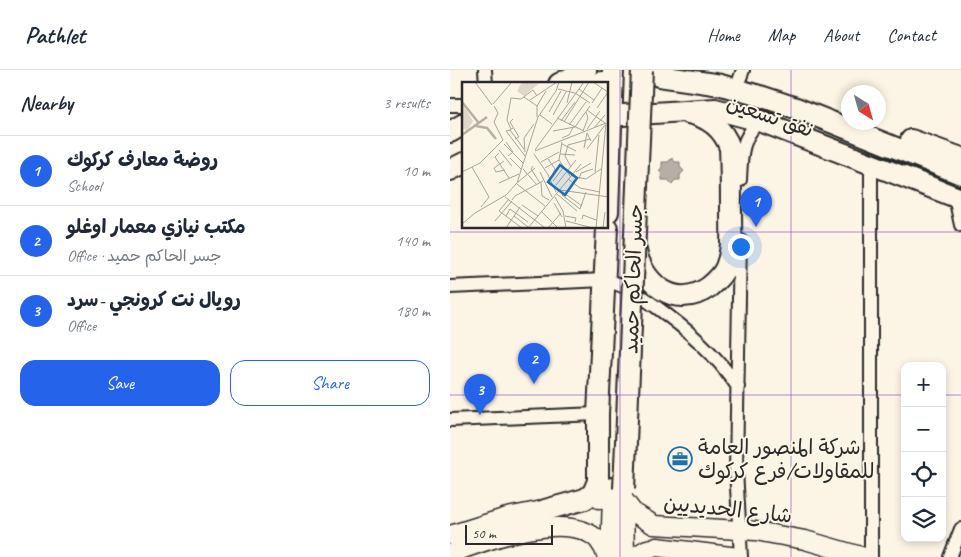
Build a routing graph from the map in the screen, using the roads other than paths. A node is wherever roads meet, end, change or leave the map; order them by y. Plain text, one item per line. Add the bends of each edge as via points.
1 (629, 70) edge
2 (713, 70) edge
3 (742, 74) edge
4 (599, 76) edge
5 (653, 79) edge
6 (569, 82) edge
7 (676, 111) junction
8 (841, 113) edge
9 (610, 116) edge
10 (760, 121) junction
11 (462, 125) edge
12 (886, 130) edge
13 (450, 132) edge
14 (462, 137) edge
15 (450, 143) edge
16 (609, 145) edge
17 (462, 150) edge
18 (450, 156) edge
19 (961, 158) edge
20 (462, 164) edge
21 (870, 164) junction
22 (450, 170) edge
23 (961, 174) edge
24 (959, 194) edge
25 (961, 225) edge
26 (607, 229) edge
27 (634, 241) junction
28 (604, 280) junction
29 (450, 287) edge
30 (738, 387) junction
31 (598, 414) junction
32 (450, 420) edge
33 (618, 494) junction
34 (545, 510) junction
35 (961, 529) edge
36 (740, 530) junction
37 (450, 535) edge
38 (450, 554) edge
39 (608, 557) edge
40 (625, 557) edge
41 (634, 557) edge
42 (740, 557) edge
43 (864, 557) edge
44 (871, 557) edge
45 (950, 557) edge

1 - 33 main road, جسر الحاكم حميد
2 - 3 main road
3 - 8 main road
4 - 6 main road
5 - 23 main road, نفق تسعين via 721,85 760,96
5 - 24 main road, نفق تسعين via 758,108
5 - 27 main road, جسر الحاكم حميد, bridge
7 - 9 main road
7 - 10 main road via 715,109
7 - 27 main road, bridge via 710,121 726,137 730,148 731,244 726,267 716,281 702,291 686,296 671,294 660,290 646,275 636,256
9 - 16 main road
10 - 21 main road
10 - 30 street via 746,137 741,158
11 - 13 main road
12 - 19 main road
14 - 15 main road
17 - 18 main road
20 - 22 main road
21 - 24 main road
21 - 44 street
24 - 25 street
26 - 28 main road
27 - 33 main road, جسر الحاكم حميد, bridge
28 - 29 street
28 - 30 street via 630,289 682,325 707,348
28 - 31 main road
30 - 36 street via 736,484
31 - 32 street
31 - 34 main road via 598,481 593,493 585,499
33 - 34 street
33 - 36 street, شارع الحديديين via 633,512 654,525
33 - 39 street
33 - 40 street
34 - 37 street
35 - 45 street
36 - 42 street
36 - 43 street, شارع الحديديين via 805,540
38 - 39 street via 513,532 552,527 588,533 597,539
41 - 42 street via 657,547

